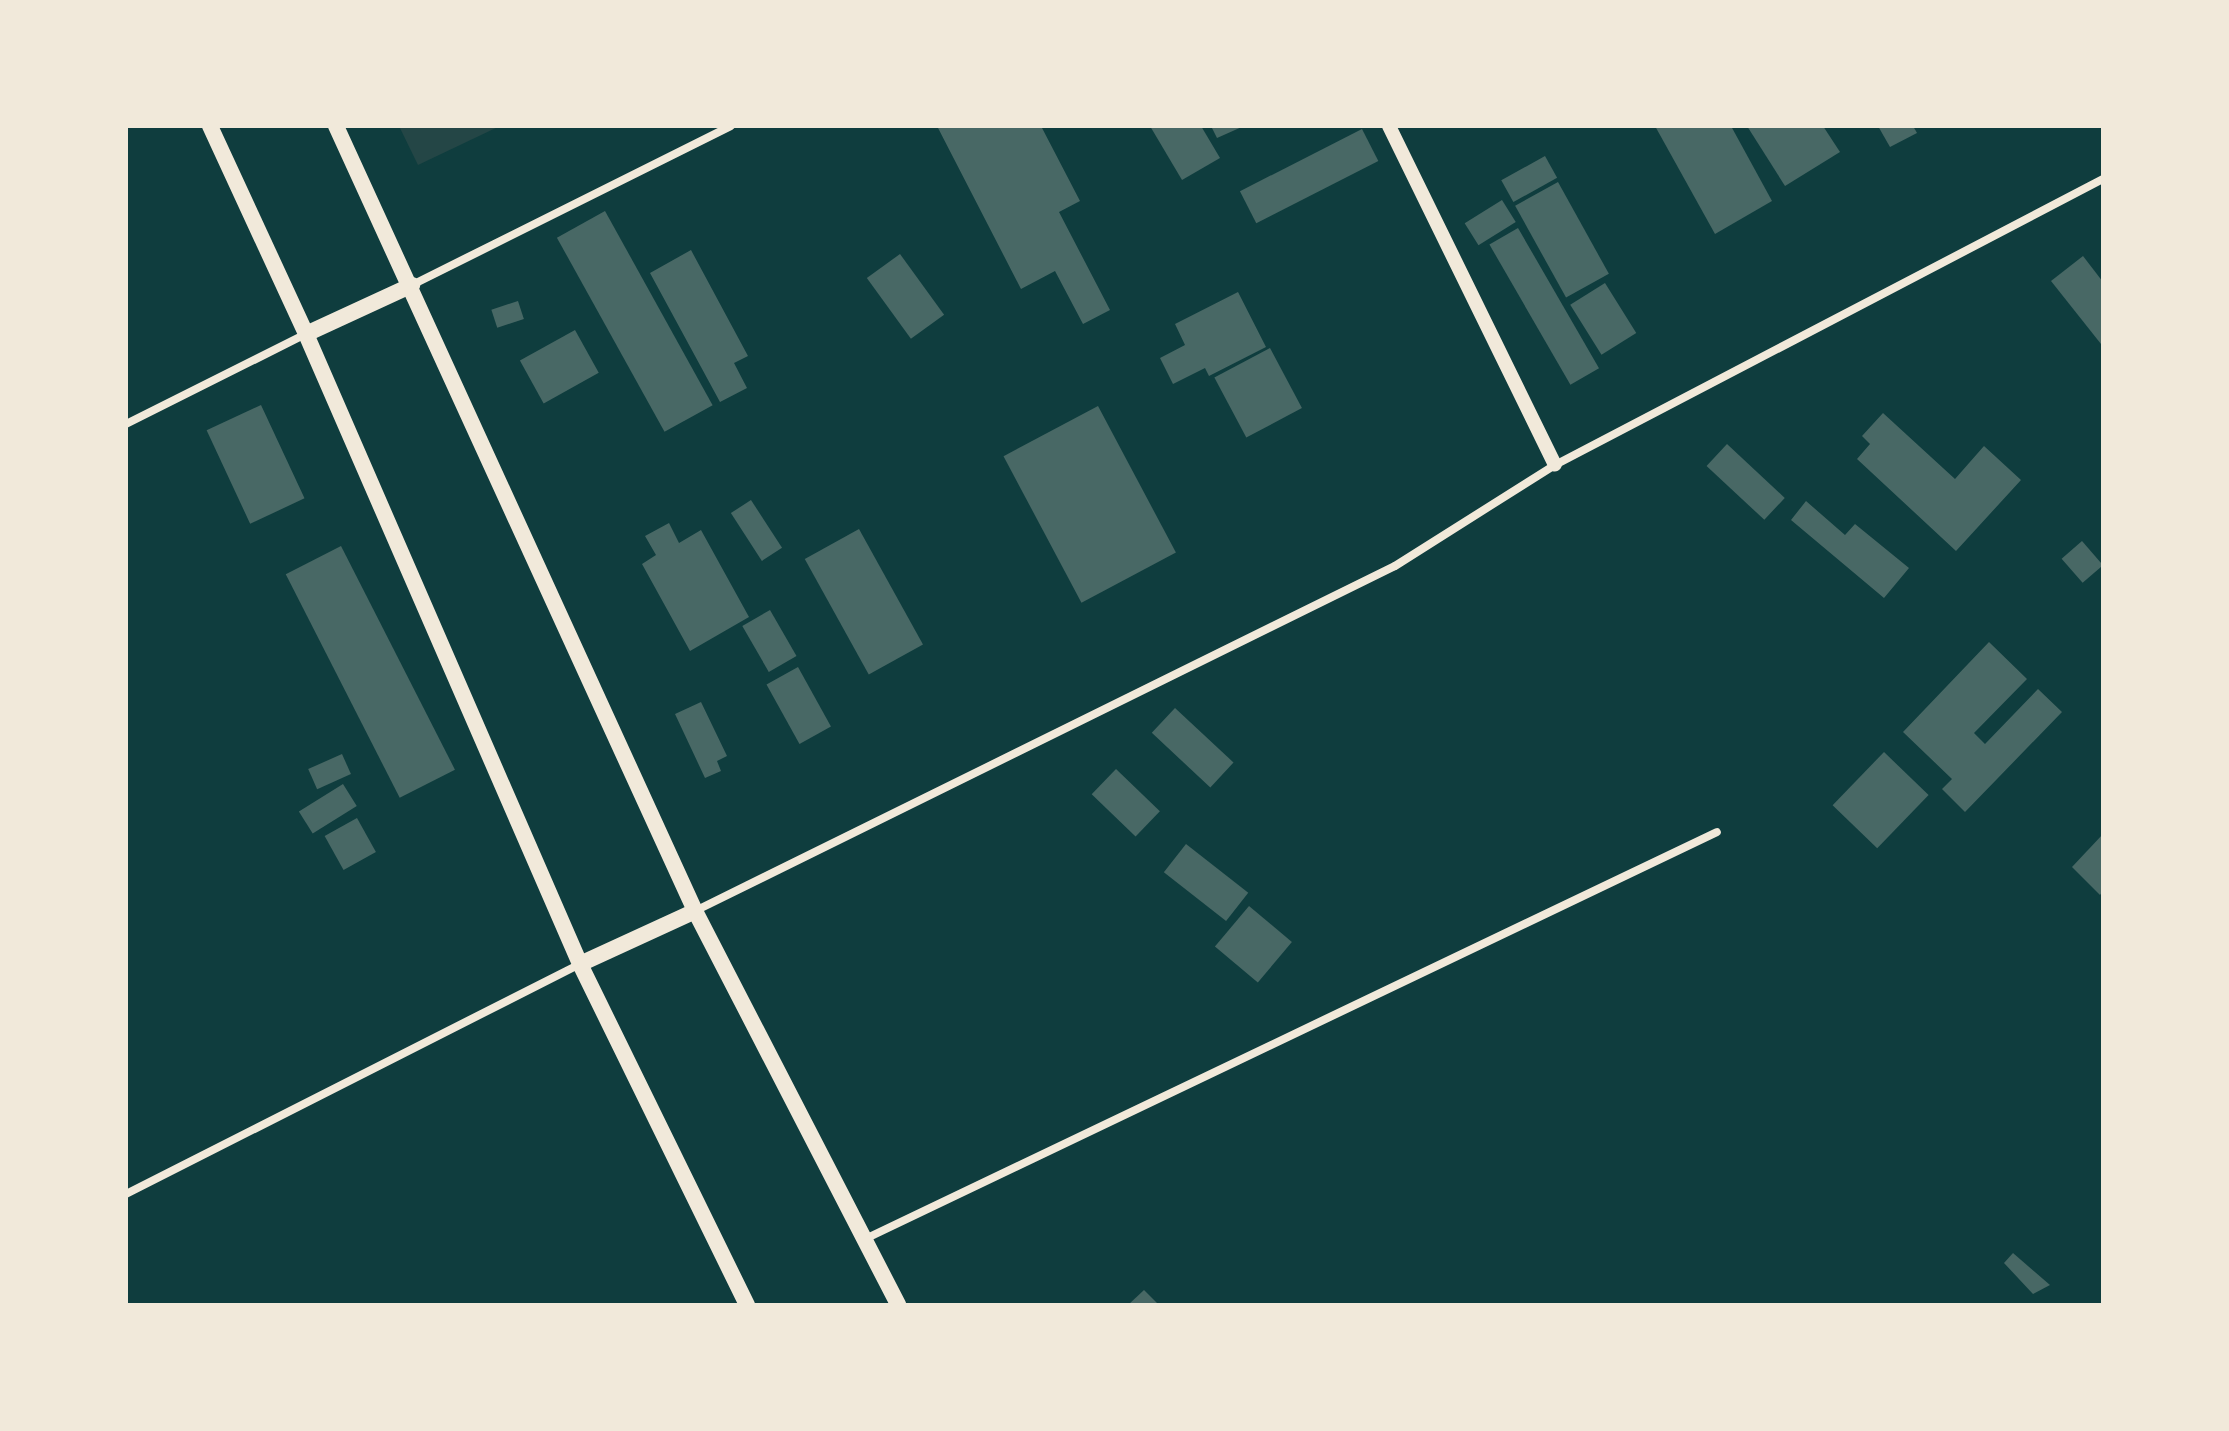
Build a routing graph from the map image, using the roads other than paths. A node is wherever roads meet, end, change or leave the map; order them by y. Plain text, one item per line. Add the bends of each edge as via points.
1 (210, 126) edge
2 (336, 126) edge
3 (731, 126) edge
4 (1389, 126) edge
5 (2103, 179) edge
6 (412, 285) junction
7 (306, 334) junction
8 (126, 424) edge
9 (1555, 465) junction
10 (1717, 832) dead end
11 (695, 911) junction
12 (580, 964) junction
13 (126, 1194) edge
14 (864, 1240) junction
15 (747, 1305) edge
16 (898, 1305) edge

1 - 7 main road
2 - 6 main road
3 - 6 street
4 - 9 street
5 - 9 street
6 - 7 main road
6 - 11 main road
7 - 8 street
7 - 12 main road
9 - 11 street via 1395,566
10 - 14 street
11 - 12 main road
11 - 14 main road
12 - 13 street
12 - 15 main road
14 - 16 main road

